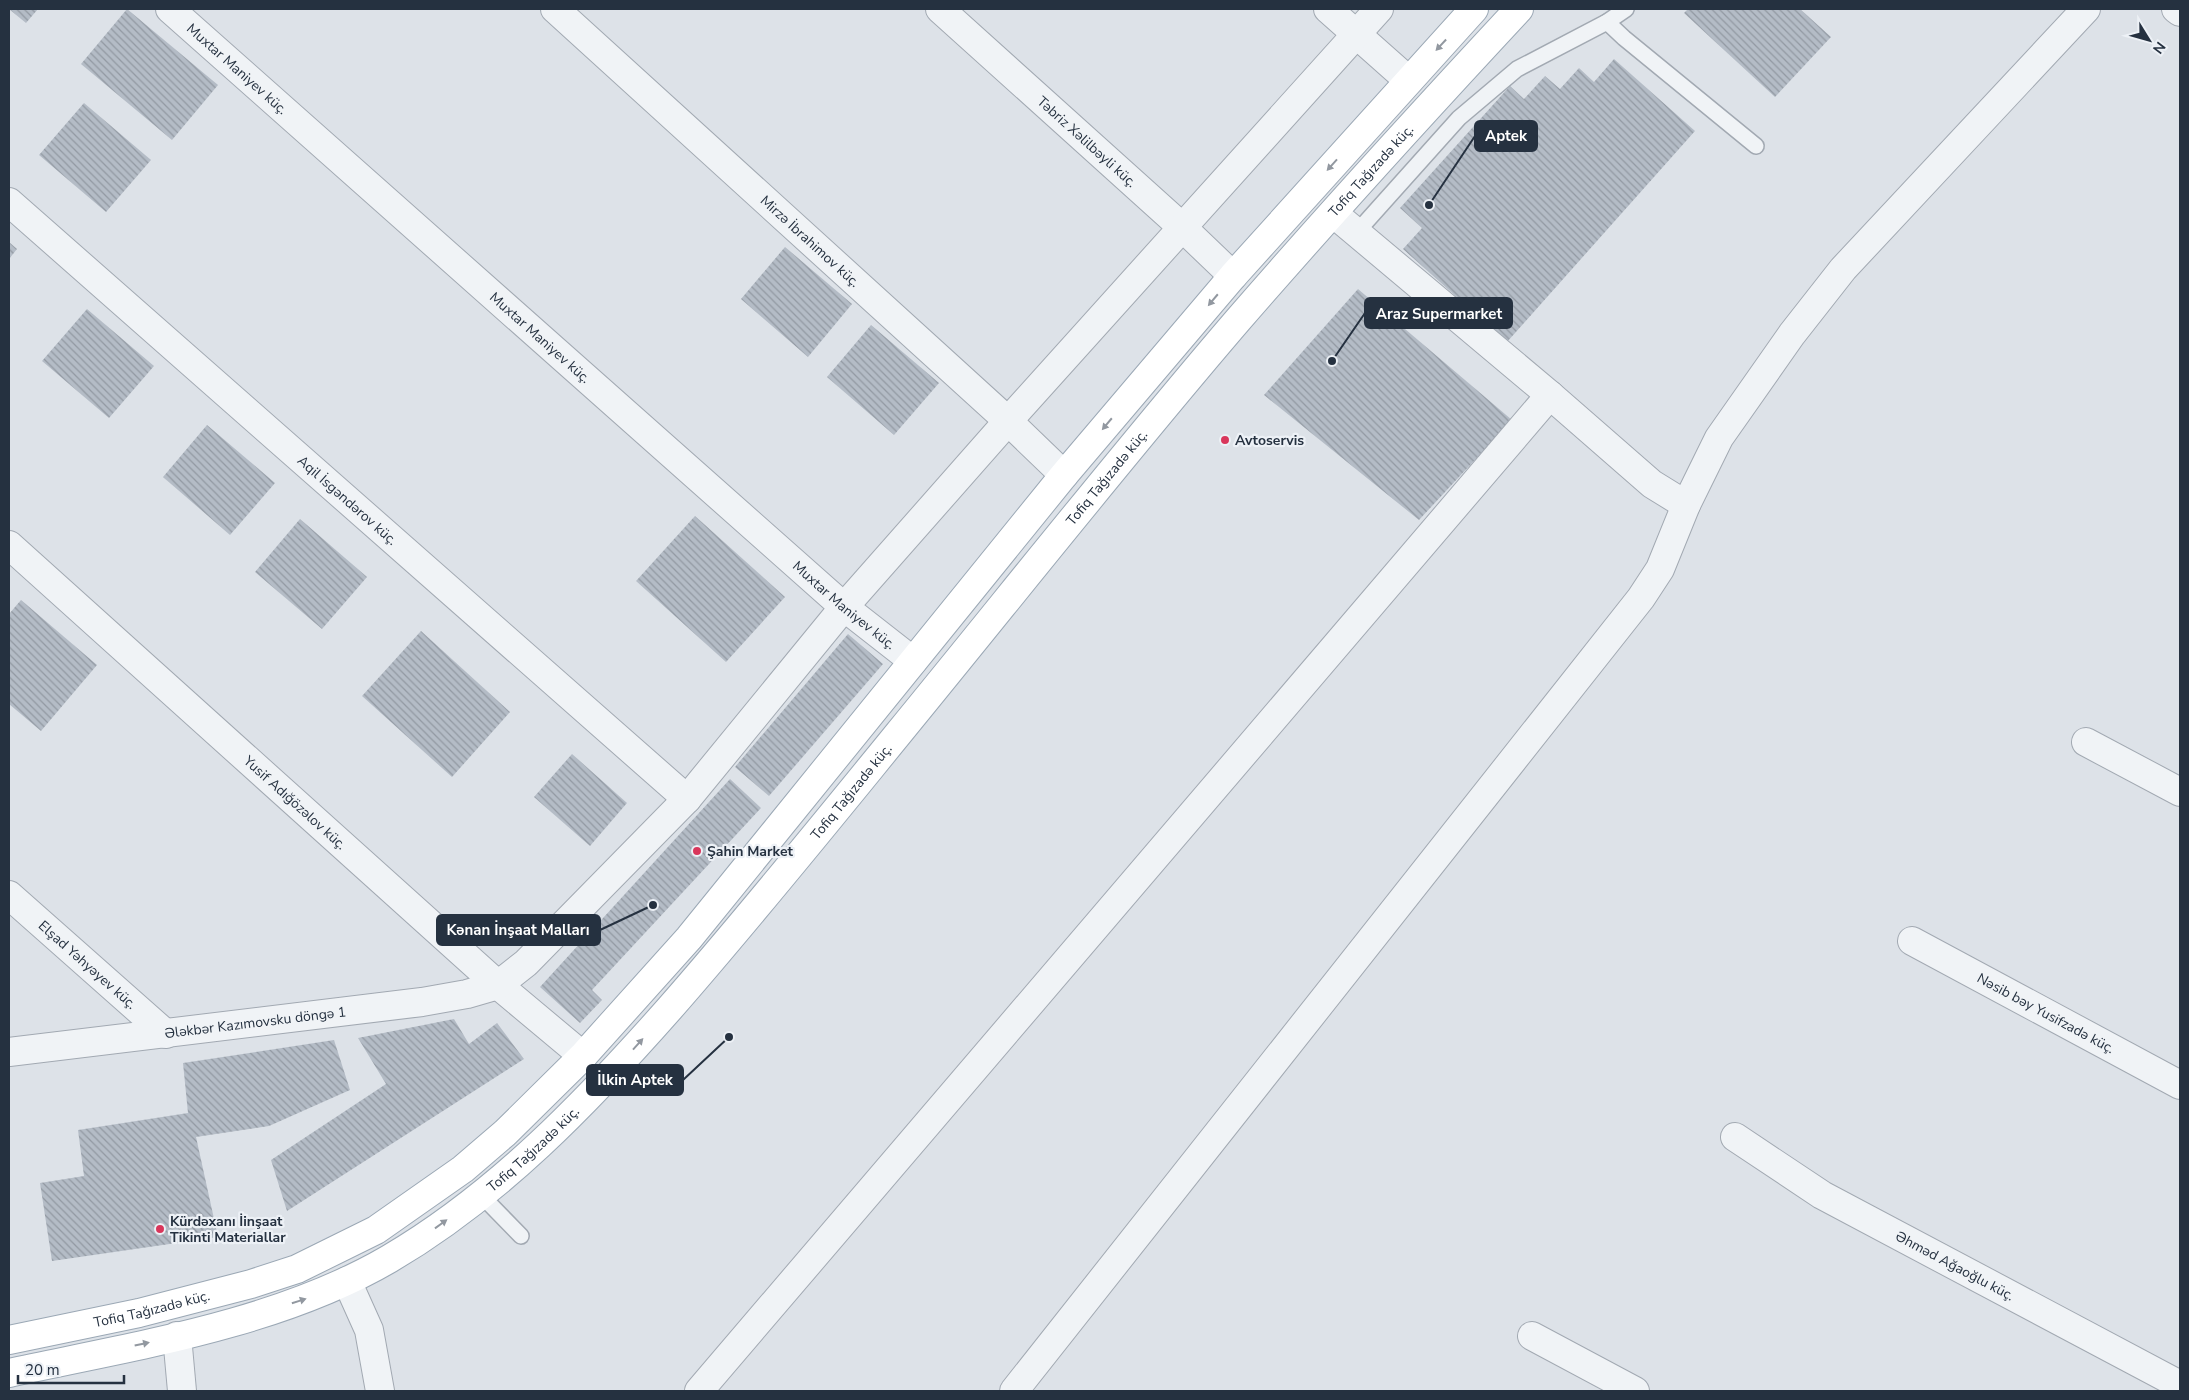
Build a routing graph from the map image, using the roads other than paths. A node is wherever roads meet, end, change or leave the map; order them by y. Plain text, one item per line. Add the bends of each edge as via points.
1 (170, 9) edge
2 (555, 9) edge
3 (940, 9) edge
4 (1328, 9) edge
5 (1379, 9) edge
6 (1474, 9) edge
7 (1520, 9) edge
8 (1626, 9) edge
9 (2086, 9) edge
10 (2176, 9) edge
11 (2180, 12) edge
12 (1606, 22) junction
13 (1357, 34) junction
14 (1408, 80) junction
15 (1756, 146) dead end
16 (9, 202) edge
17 (1333, 213) junction
18 (1183, 228) junction
19 (1356, 233) junction
20 (1233, 276) junction
21 (1550, 395) junction
22 (1008, 421) junction
23 (1064, 475) junction
24 (1091, 498) junction
25 (1686, 505) junction
26 (9, 545) edge
27 (844, 607) junction
28 (913, 661) junction
29 (2086, 742) dead end
30 (2180, 792) edge
31 (687, 799) junction
32 (9, 895) edge
33 (1912, 941) dead end
34 (498, 985) junction
35 (166, 1034) junction
36 (9, 1052) edge
37 (583, 1056) junction
38 (2180, 1085) edge
39 (1735, 1137) dead end
40 (481, 1195) junction
41 (522, 1236) dead end
42 (335, 1251) junction
43 (347, 1281) junction
44 (176, 1336) junction
45 (1532, 1336) dead end
46 (9, 1340) edge
47 (9, 1373) edge
48 (2180, 1386) edge
49 (182, 1391) edge
50 (380, 1391) edge
51 (699, 1391) edge
52 (1014, 1391) edge
53 (1635, 1391) edge

1 - 27 street, Muxtar Maniyev küç.
2 - 22 street, Mirzə İbrahimov küç.
3 - 18 street, Təbriz Xəlilbəyli küç.
4 - 13 street
5 - 13 street
6 -> 14 main road, Tofiq Tağızadə küç.
7 - 17 main road, Tofiq Tağızadə küç.
8 - 12 lane
9 - 25 street via 1844,269 1792,334 1719,438
10 - 11 street
12 - 15 lane
12 - 19 lane via 1517,70 1459,118
13 - 14 street
13 - 18 street
14 -> 20 main road, Tofiq Tağızadə küç.
16 - 31 street, Aqil İsgəndərov küç.
17 - 19 street
17 - 24 main road, Tofiq Tağızadə küç. via 1236,323
18 - 20 street, Təbriz Xəlilbəyli küç.
18 - 22 street
19 - 21 street
20 -> 23 main road, Tofiq Tağızadə küç.
21 - 25 street via 1652,484
21 - 51 street
22 - 23 street, Mirzə İbrahimov küç.
22 - 27 street
23 - 24 main road
23 - 28 main road, Tofiq Tağızadə küç.
40 -> 24 main road, Tofiq Tağızadə küç. via 584,1104 713,959
25 - 52 street via 1660,569 1640,598
26 - 34 street, Yusif Adığözəlov küç.
27 - 28 street, Muxtar Maniyev küç.
27 - 31 street
28 - 37 main road, Tofiq Tağızadə küç. via 689,938
29 - 30 street
31 - 34 street via 526,963
32 - 35 street, Elşad Yəhyəyev küç.
33 - 38 street, Nəsib bəy Yusifzadə küç.
34 - 35 street, Ələkbər Kazımovsku döngə 1 via 422,1002
34 - 37 street, Yusif Adığözəlov küç.
35 - 36 street, Ələkbər Kazımovsku döngə 1
37 - 42 main road, Tofiq Tağızadə küç. via 505,1133 463,1169 376,1230
39 - 48 street, Əhməd Ağaoğlu küç. via 1822,1195
40 - 41 lane
43 -> 40 main road, Tofiq Tağızadə küç. via 389,1259
42 - 43 main road
42 - 46 main road, Tofiq Tağızadə küç. via 297,1269 251,1284 139,1313
44 -> 43 main road, Tofiq Tağızadə küç. via 260,1314
43 - 50 street via 369,1330
47 -> 44 main road, Tofiq Tağızadə küç.
44 - 49 street
45 - 53 street

